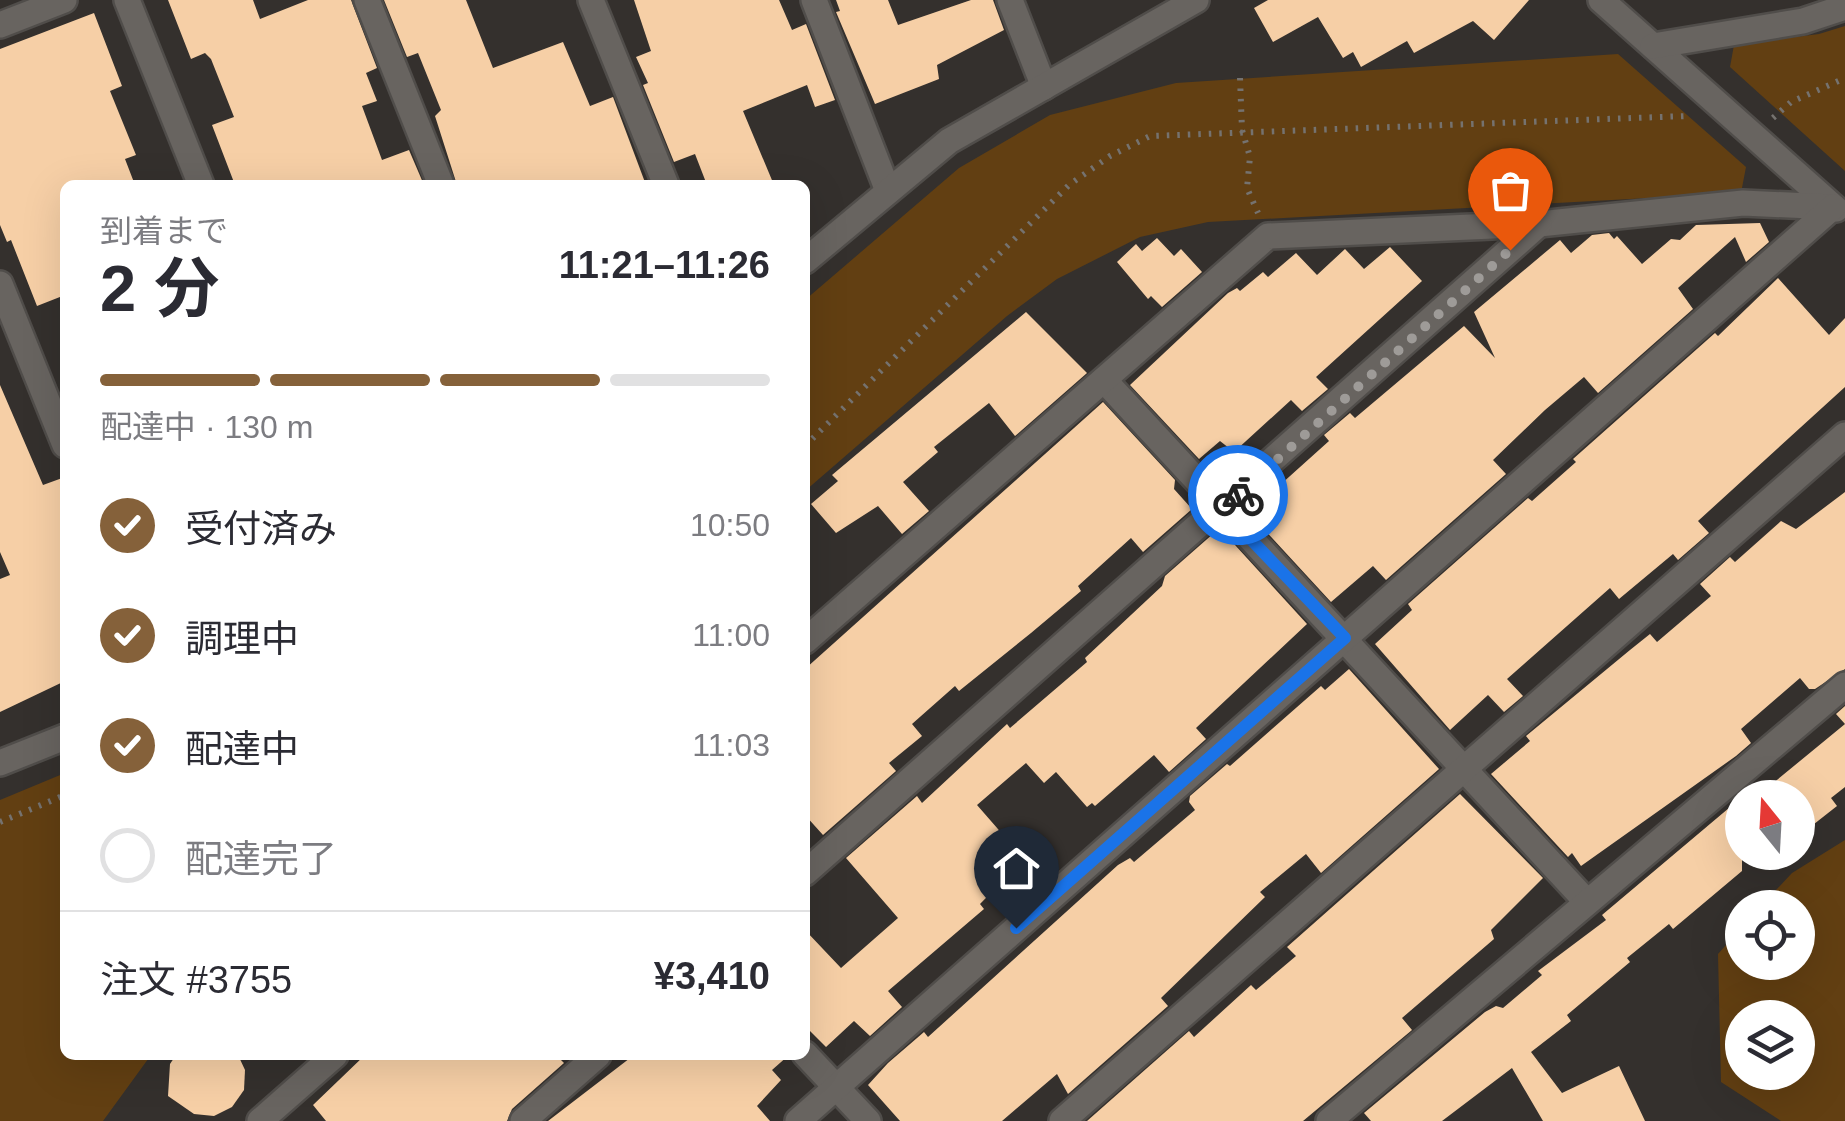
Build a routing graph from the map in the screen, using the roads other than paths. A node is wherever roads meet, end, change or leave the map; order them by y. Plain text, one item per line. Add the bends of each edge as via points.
1 (64, 0) edge
2 (127, 0) edge
3 (367, 0) edge
4 (591, 0) edge
5 (814, 0) edge
6 (1010, 0) edge
7 (1196, 0) edge
8 (1601, 0) edge
9 (1845, 6) edge
10 (0, 25) edge
11 (1653, 46) junction
12 (1044, 87) junction
13 (199, 180) edge
14 (439, 180) edge
15 (664, 180) edge
16 (888, 191) junction
17 (1839, 212) edge
18 (1540, 224) junction
19 (810, 257) edge
20 (0, 284) edge
21 (1104, 380) junction
22 (60, 433) edge
23 (1845, 435) edge
24 (1222, 509) junction
25 (810, 637) edge
26 (1345, 638) junction
27 (1845, 685) edge
28 (60, 740) edge
29 (0, 763) edge
30 (1466, 771) junction
31 (810, 870) edge
32 (1586, 902) junction
33 (810, 1059) edge
34 (329, 1060) edge
35 (592, 1060) edge
36 (837, 1087) junction
37 (260, 1121) edge
38 (523, 1121) edge
39 (798, 1121) edge
40 (868, 1121) edge
41 (1062, 1121) edge
42 (1329, 1121) edge

1 - 10 street
2 - 13 street
3 - 14 street
4 - 15 street
5 - 16 street
6 - 12 street
7 - 12 street
8 - 11 street
9 - 11 street via 1804,21
11 - 17 street
12 - 16 street via 949,141
16 - 19 street
17 - 18 street via 1742,203
17 - 26 street
18 - 21 street via 1268,236
18 - 24 street
20 - 22 street
21 - 24 street
21 - 25 street
23 - 30 street
24 - 26 street
24 - 31 street
26 - 30 street
26 - 36 street
27 - 32 street
28 - 29 street
30 - 32 street
30 - 41 street
32 - 42 street
33 - 36 street
34 - 37 street
35 - 38 street
36 - 39 street
36 - 40 street

